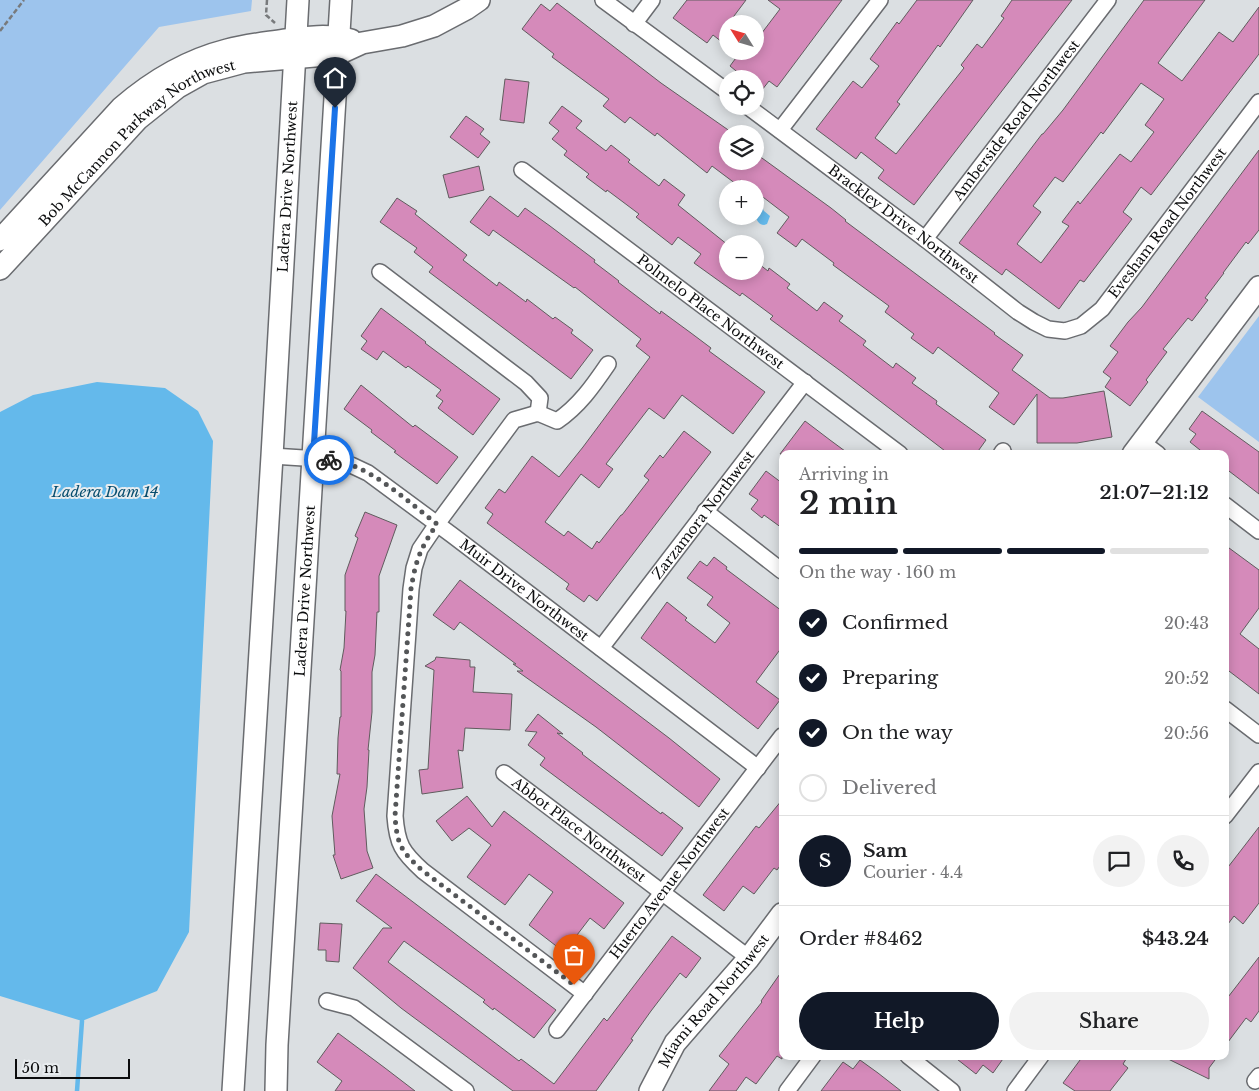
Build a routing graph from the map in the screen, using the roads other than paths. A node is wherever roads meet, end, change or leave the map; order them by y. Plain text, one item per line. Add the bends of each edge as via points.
1 (298, 0) edge
2 (341, 0) edge
3 (479, 0) edge
4 (603, 0) edge
5 (652, 0) edge
6 (880, 0) edge
7 (1108, 0) edge
8 (634, 24) junction
9 (338, 45) junction
10 (295, 48) junction
11 (719, 85) edge
12 (1259, 102) edge
13 (759, 115) edge
14 (780, 130) junction
15 (522, 170) dead end
16 (925, 239) junction
17 (0, 240) edge
18 (0, 269) edge
19 (380, 272) dead end
20 (1259, 287) edge
21 (1064, 331) joint
22 (608, 364) dead end
23 (805, 382) junction
24 (538, 413) junction
25 (895, 450) edge
26 (1144, 450) edge
27 (272, 456) junction
28 (313, 459) junction
29 (1229, 508) edge
30 (705, 512) junction
31 (437, 524) junction
32 (1259, 531) edge
33 (779, 569) edge
34 (601, 648) junction
35 (1229, 712) edge
36 (1259, 734) edge
37 (779, 740) edge
38 (758, 768) junction
39 (504, 772) dead end
40 (1259, 772) edge
41 (1229, 811) edge
42 (662, 893) junction
43 (779, 918) edge
44 (748, 958) junction
45 (585, 994) junction
46 (327, 1001) dead end
47 (557, 1030) dead end
48 (810, 1060) edge
49 (913, 1060) edge
50 (1038, 1060) edge
51 (233, 1091) edge
52 (276, 1091) edge
53 (466, 1091) edge
54 (650, 1091) edge
55 (787, 1091) edge
56 (952, 1091) edge
57 (1015, 1091) edge

1 - 10 main road, Ladera Drive Northwest
2 - 9 main road, Ladera Drive Northwest
3 - 9 main road via 434,26 402,36
4 - 8 street
5 - 8 street
6 - 14 street
7 - 16 street, Amberside Road Northwest
8 - 11 street
9 - 10 main road
9 - 28 main road, Ladera Drive Northwest
10 - 17 main road, Bob McCannon Parkway Northwest via 246,46 203,58 146,88 121,108
10 - 18 main road, Bob McCannon Parkway Northwest via 215,69 170,93 118,139
10 - 27 main road, Ladera Drive Northwest
12 - 21 street, Evesham Road Northwest via 1102,309 1082,326
13 - 14 street, Brackley Drive Northwest
14 - 16 street, Brackley Drive Northwest
15 - 23 street, Polmelo Place Northwest
16 - 21 street, Brackley Drive Northwest via 1018,312 1048,328
19 - 24 street via 526,383 540,398
20 - 26 main road
22 - 24 street via 584,397 557,421
23 - 25 street, Polmelo Place Northwest
23 - 30 street, Zarzamora Northwest
24 - 31 street via 514,420
27 - 28 street, Muir Drive Northwest
27 - 51 main road, Ladera Drive Northwest
28 - 31 street, Muir Drive Northwest via 335,460 368,473
28 - 52 main road, Ladera Drive Northwest
29 - 32 street
30 - 33 street
30 - 34 street, Zarzamora Northwest
31 - 34 street, Muir Drive Northwest
31 - 45 street via 420,549 411,589 395,816 397,837 410,859 423,871
34 - 38 street, Muir Drive Northwest
35 - 36 street
37 - 38 street, Huerto Avenue Northwest
38 - 42 street, Huerto Avenue Northwest
39 - 42 street, Abbot Place Northwest
40 - 41 street
42 - 44 street, Abbot Place Northwest
42 - 45 street, Huerto Avenue Northwest
43 - 44 main road, Miami Road Northwest
44 - 54 main road, Miami Road Northwest via 675,1043
45 - 47 street, Huerto Avenue Northwest
46 - 53 street via 354,1008
48 - 55 street
49 - 56 street
50 - 57 street

